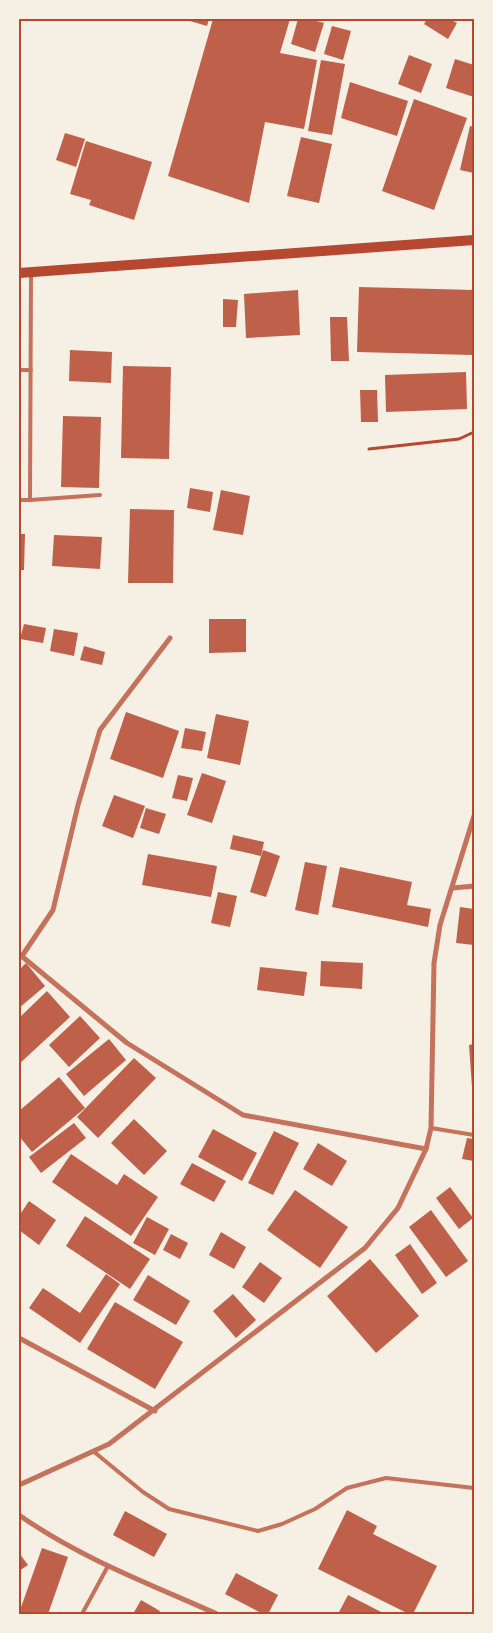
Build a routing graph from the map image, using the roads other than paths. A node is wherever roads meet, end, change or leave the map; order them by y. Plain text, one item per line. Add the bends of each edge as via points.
1 (474, 240) edge
2 (31, 272) junction
3 (19, 273) edge
4 (19, 370) edge
5 (31, 370) junction
6 (100, 495) dead end
7 (19, 500) edge
8 (30, 500) junction
9 (170, 638) dead end
10 (474, 816) edge
11 (474, 886) edge
12 (453, 888) junction
13 (21, 955) edge
14 (430, 1128) junction
15 (474, 1135) edge
16 (426, 1149) junction
17 (19, 1338) edge
18 (154, 1411) junction
19 (93, 1452) junction
20 (19, 1485) edge
21 (474, 1488) edge
22 (19, 1515) edge
23 (108, 1566) junction
24 (82, 1614) edge
25 (217, 1614) edge

1 - 2 main road
2 - 3 main road
2 - 5 lane
4 - 5 lane
5 - 8 lane
6 - 8 lane
7 - 8 lane
9 - 13 street via 100,730 53,910
10 - 12 street
11 - 12 street
12 - 14 street via 440,925 434,963
13 - 16 street via 126,1043 243,1116
14 - 15 lane
14 - 16 street
16 - 18 street via 398,1208 365,1248
17 - 18 street
18 - 19 street
19 - 20 street
19 - 21 lane via 169,1509 258,1531 315,1509 347,1488 386,1478
22 - 23 street via 40,1530
23 - 24 lane
23 - 25 street

